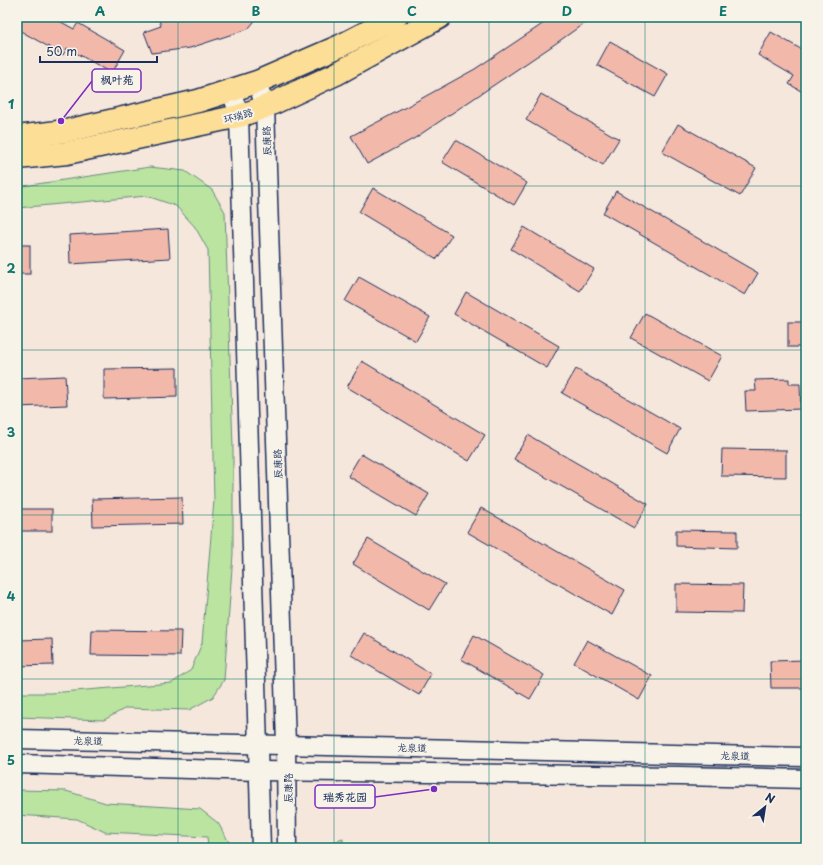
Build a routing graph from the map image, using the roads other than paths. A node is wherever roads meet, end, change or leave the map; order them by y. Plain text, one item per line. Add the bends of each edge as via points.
1 (396, 17) edge
2 (440, 17) edge
3 (257, 82) junction
4 (231, 90) junction
5 (264, 107) junction
6 (239, 116) junction
7 (17, 137) edge
8 (17, 158) edge
9 (17, 739) edge
10 (258, 743) junction
11 (286, 744) junction
12 (806, 757) edge
13 (17, 764) edge
14 (259, 771) junction
15 (287, 771) junction
16 (806, 779) edge
17 (261, 848) edge
18 (287, 848) edge

1 - 3 main road via 340,46
2 - 5 main road, 环瑞路 via 336,74
3 - 4 main road
3 - 5 street, 辰康路
4 - 6 street
4 - 7 main road via 198,101 66,131
5 - 6 main road, 环瑞路
5 - 11 street, 辰康路
6 - 8 main road, 环瑞路 via 67,153
6 - 10 street
9 - 10 street, 龙泉道
10 - 11 street, 龙泉道
10 - 14 street
11 - 12 street, 龙泉道
11 - 15 street, 辰康路
13 - 14 street
14 - 15 street
14 - 17 street
15 - 16 street
15 - 18 street, 辰康路

